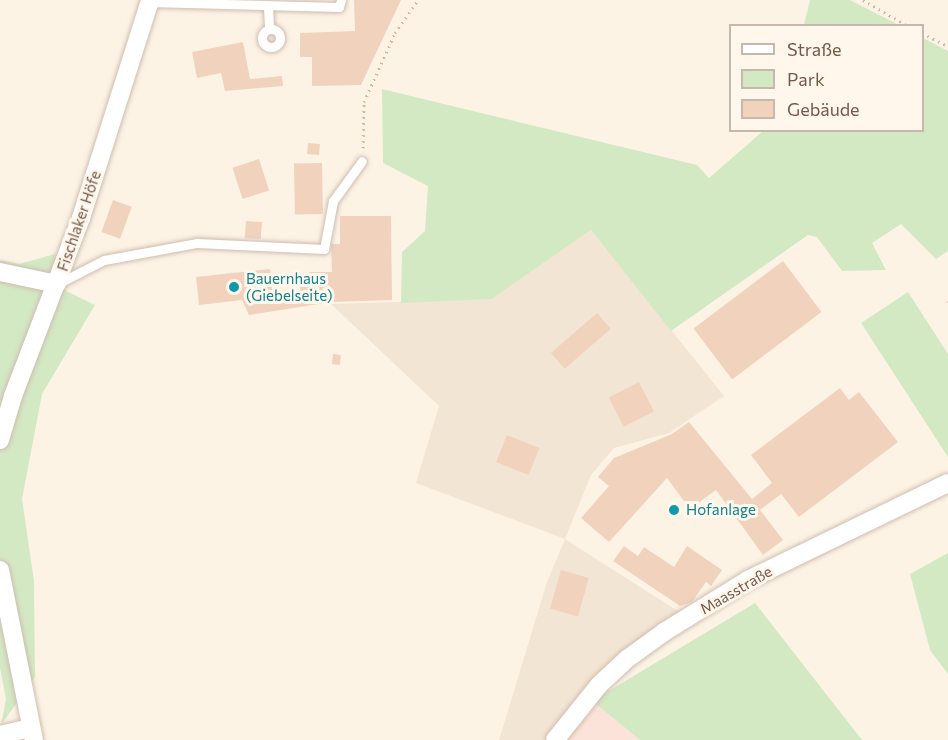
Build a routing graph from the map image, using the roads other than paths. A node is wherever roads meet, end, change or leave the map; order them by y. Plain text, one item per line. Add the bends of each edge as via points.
1 (341, 0) edge
2 (150, 1) edge
3 (268, 7) junction
4 (269, 29) dead end
5 (362, 161) road end
6 (0, 272) edge
7 (57, 284) junction
8 (0, 440) edge
9 (948, 483) edge
10 (0, 570) edge
11 (33, 734) edge
12 (0, 735) edge
13 (555, 740) edge

1 - 3 lane via 339,7
2 - 3 lane
2 - 7 street, Fischlaker Höfe
3 - 4 lane
5 - 7 lane via 333,201 324,249 197,243 104,260
6 - 7 street
7 - 8 street, Fischlaker Höfe
9 - 13 street, Maasstraße via 748,580 664,632 627,658 599,685
10 - 11 street
11 - 12 street

